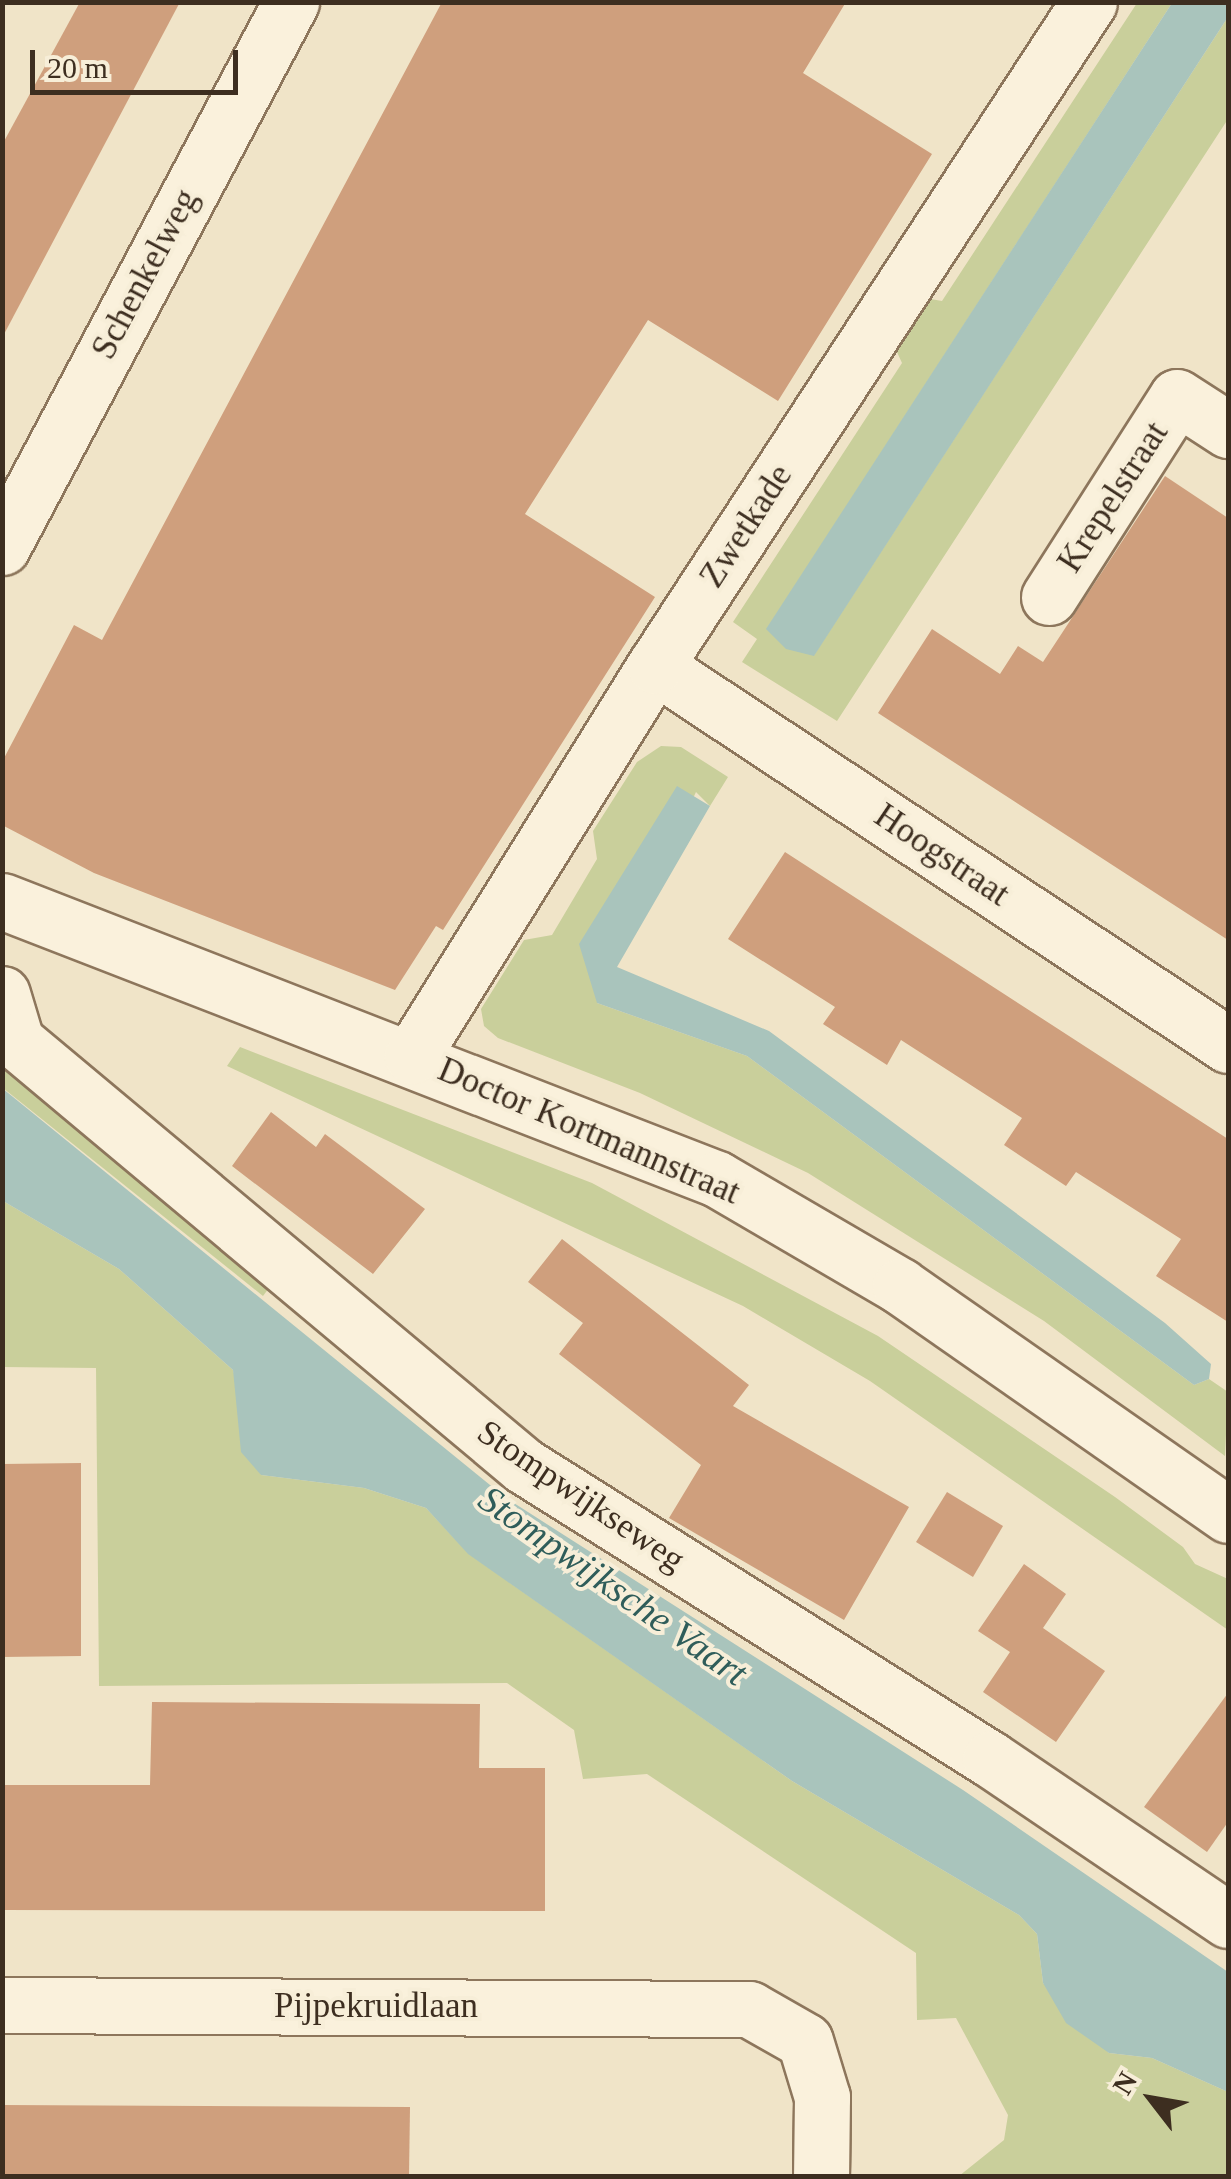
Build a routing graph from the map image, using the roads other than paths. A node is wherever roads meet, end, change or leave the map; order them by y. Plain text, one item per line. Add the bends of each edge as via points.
1 (292, 2) edge
2 (1089, 2) edge
3 (1228, 430) edge
4 (2, 547) edge
5 (1049, 597) dead end
6 (655, 666) junction
7 (2, 901) edge
8 (2, 994) edge
9 (1228, 1046) edge
10 (412, 1056) junction
11 (1228, 1516) edge
12 (1228, 1920) edge
13 (2, 2005) edge
14 (820, 2176) edge

1 - 4 street, Schenkelweg
2 - 6 street, Zwetkade
3 - 5 street, Krepelstraat via 1177,397
6 - 9 street, Hoogstraat
6 - 10 street, Zwetkade
7 - 10 street, Doctor Kortmannstraat
8 - 12 street, Stompwijkseweg via 16,1040 524,1466 990,1759
10 - 11 street, Doctor Kortmannstraat via 716,1179 900,1286
13 - 14 street, Pijpekruidlaan via 749,2009 804,2041 822,2097

